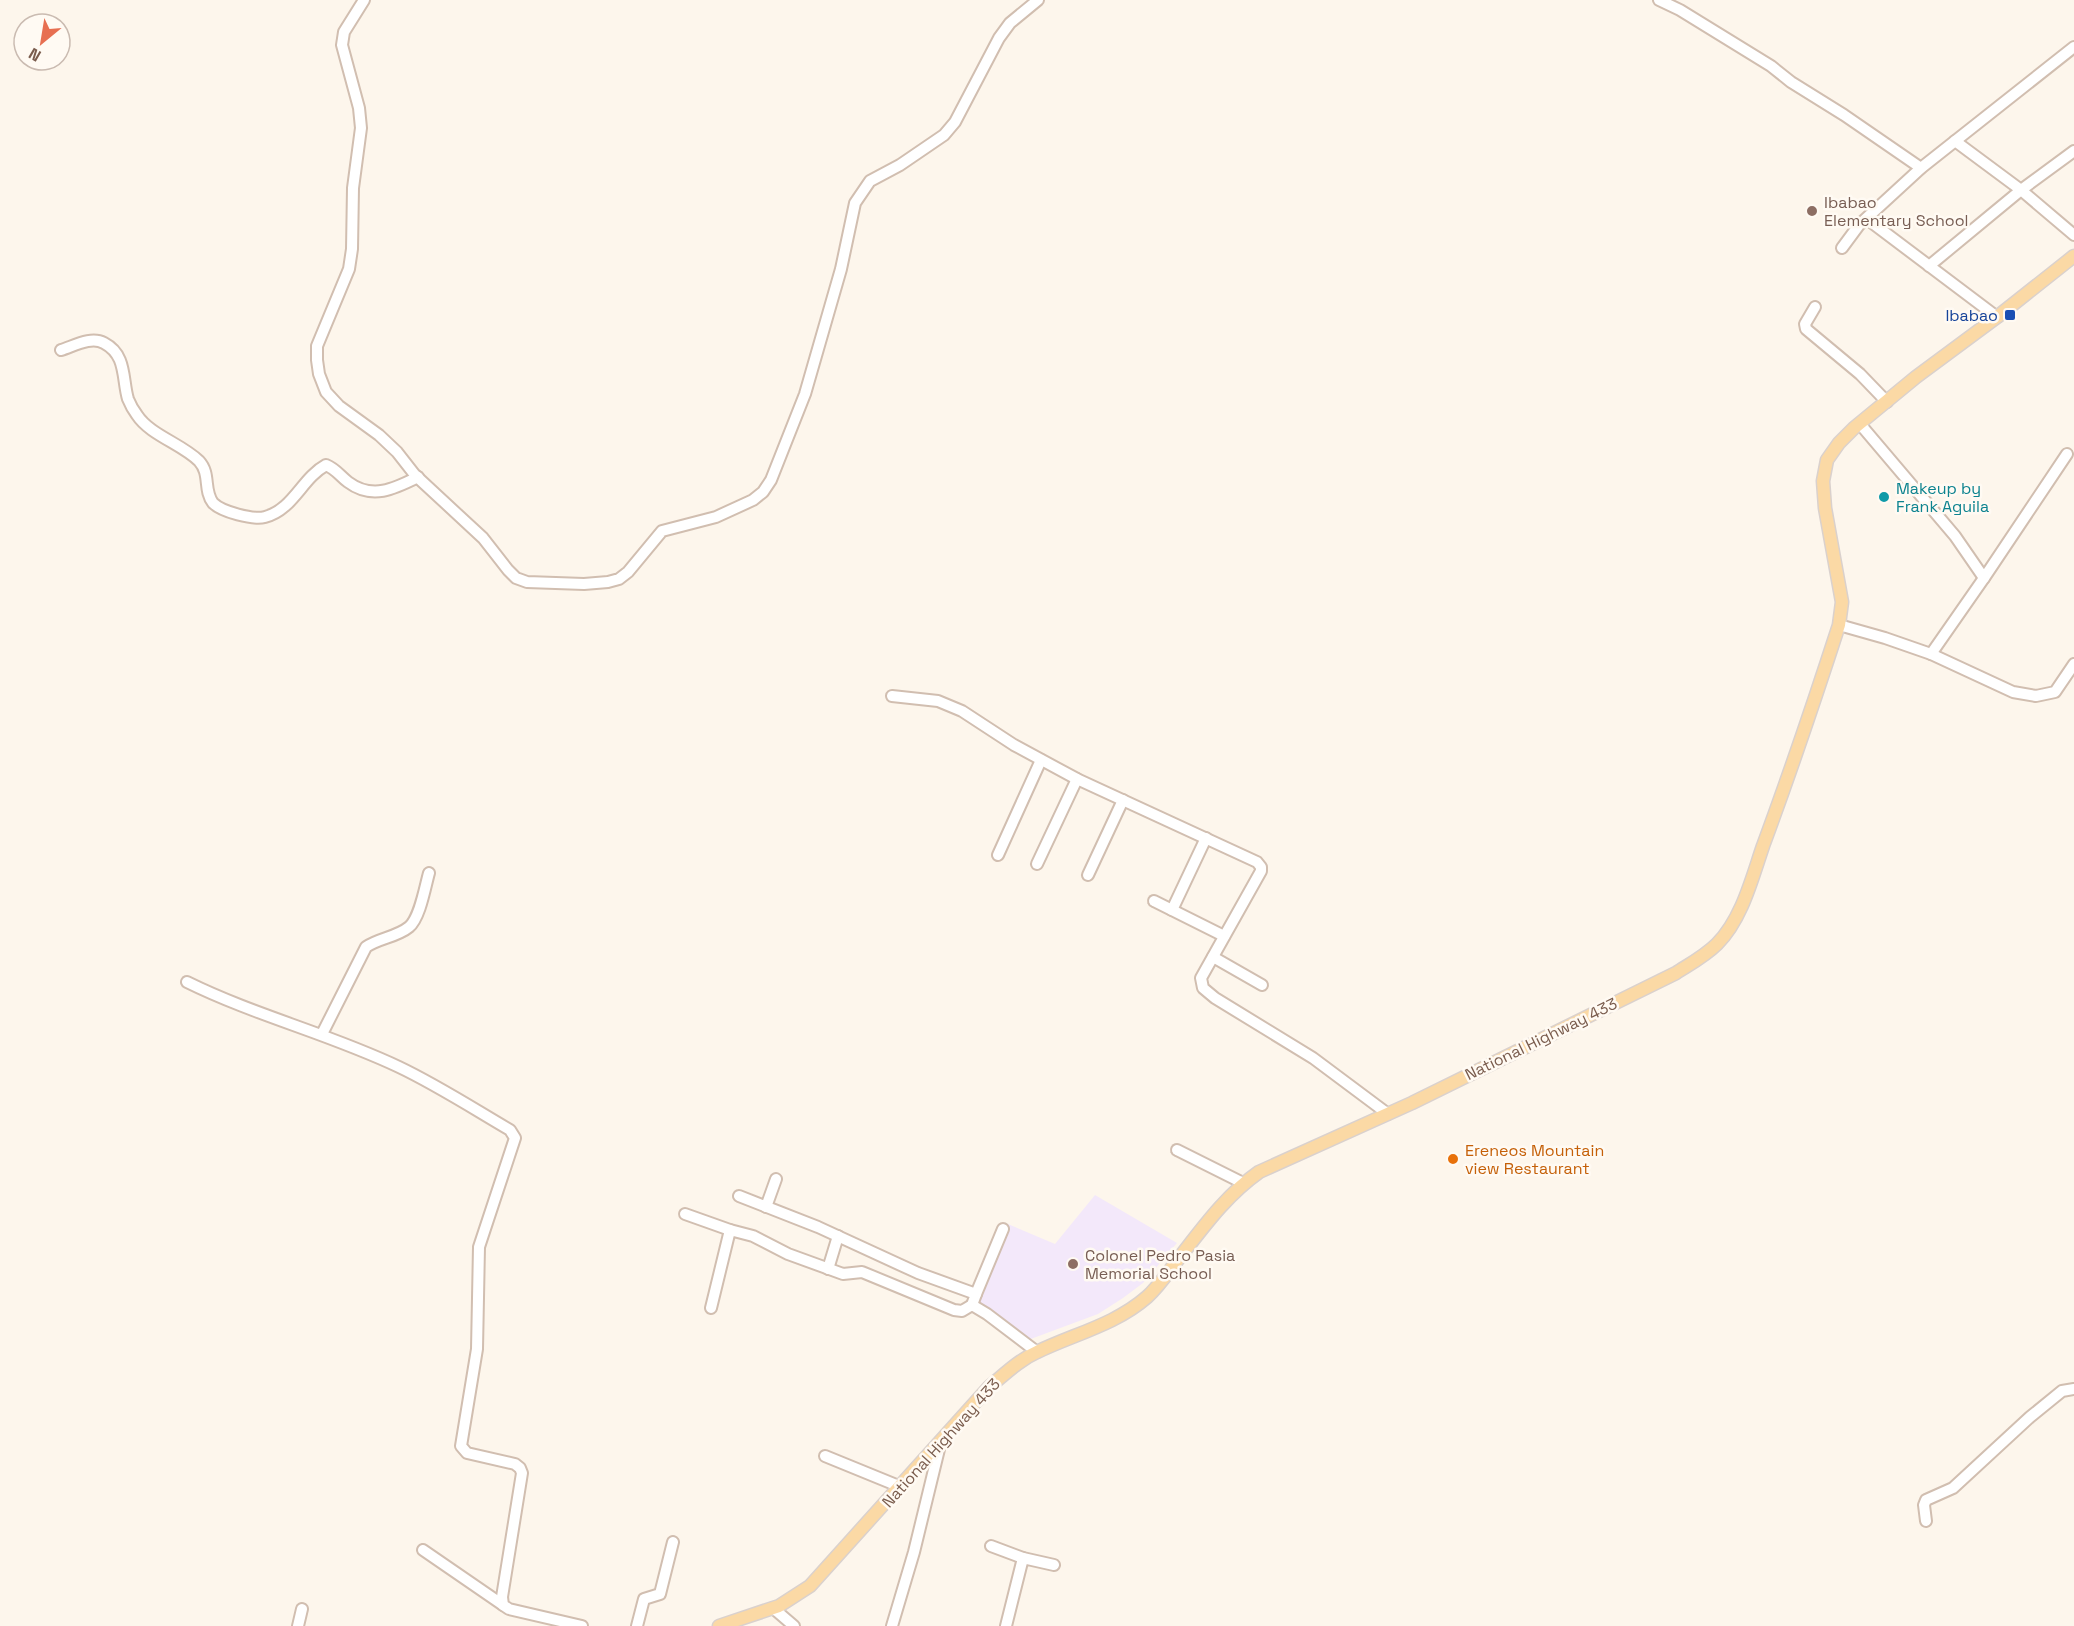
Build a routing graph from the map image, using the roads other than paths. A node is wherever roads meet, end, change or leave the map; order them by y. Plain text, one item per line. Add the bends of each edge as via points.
1 (364, 0) edge
2 (1038, 0) edge
3 (1659, 0) edge
4 (2074, 47) edge
5 (1955, 141) junction
6 (2074, 151) edge
7 (1922, 168) junction
8 (2021, 190) junction
9 (1867, 219) junction
10 (2074, 235) edge
11 (1842, 248) dead end
12 (2074, 256) edge
13 (1929, 266) junction
14 (1815, 306) dead end
15 (1997, 317) junction
16 (61, 350) dead end
17 (1887, 402) junction
18 (1860, 424) junction
19 (2067, 454) dead end
20 (418, 477) junction
21 (1984, 578) junction
22 (1839, 625) junction
23 (1931, 654) junction
24 (2074, 664) edge
25 (892, 696) dead end
26 (1041, 760) junction
27 (1077, 778) junction
28 (1123, 800) junction
29 (1206, 838) junction
30 (998, 855) dead end
31 (1038, 864) dead end
32 (429, 873) dead end
33 (1088, 875) dead end
34 (1154, 901) dead end
35 (1172, 910) junction
36 (1224, 936) junction
37 (1212, 957) junction
38 (187, 982) dead end
39 (1262, 985) dead end
40 (322, 1034) junction
41 (1388, 1114) junction
42 (1177, 1150) dead end
43 (776, 1179) dead end
44 (1243, 1183) junction
45 (739, 1196) dead end
46 (766, 1207) junction
47 (686, 1214) dead end
48 (1003, 1229) dead end
49 (730, 1230) junction
50 (838, 1236) junction
51 (828, 1269) junction
52 (976, 1294) junction
53 (972, 1305) junction
54 (711, 1308) dead end
55 (1037, 1352) junction
56 (2074, 1389) edge
57 (942, 1439) junction
58 (825, 1456) dead end
59 (901, 1487) junction
60 (1926, 1521) dead end
61 (673, 1542) dead end
62 (991, 1546) dead end
63 (423, 1550) dead end
64 (1023, 1558) junction
65 (1054, 1565) dead end
66 (503, 1605) junction
67 (773, 1608) junction
68 (302, 1609) dead end
69 (298, 1626) edge
70 (582, 1626) edge
71 (637, 1626) edge
72 (719, 1626) edge
73 (794, 1626) edge
74 (892, 1626) edge
75 (1005, 1626) edge

1 - 20 street via 344,32 342,45 362,128 353,188 352,249 349,269 317,345 316,360 326,392 379,435
2 - 20 street via 1010,23 999,38 944,135 870,181 855,203 841,269 805,394 764,492 716,516 662,531 619,579 584,584 527,582 516,578 483,538
3 - 7 street via 1771,66
4 - 5 street
5 - 7 street
5 - 8 street
6 - 8 street
7 - 9 street
8 - 10 street
8 - 13 street
9 - 11 street
9 - 13 street
12 - 15 main road, National Highway 433
13 - 15 street
14 - 17 street via 1806,329
15 - 17 main road, National Highway 433
16 - 20 street via 92,340 112,349 120,358 129,400 138,417 201,463 214,503 227,510 263,518 277,512 315,471 326,465 347,482 374,493
17 - 18 main road, National Highway 433
18 - 21 street via 1955,536
18 - 22 main road, National Highway 433 via 1827,460 1823,481 1842,602
19 - 21 street
21 - 23 street
22 - 23 street
22 - 41 main road, National Highway 433 via 1744,897 1718,944 1676,973
23 - 24 street via 2013,692 2036,696 2055,692
25 - 26 street via 938,701
26 - 27 street
26 - 30 street
27 - 28 street
27 - 31 street
28 - 29 street
28 - 33 street
29 - 35 street
29 - 36 street via 1261,867
32 - 40 street via 415,920 409,927 366,947
34 - 35 street
35 - 36 street
36 - 37 street
37 - 39 street
37 - 41 street via 1201,978 1203,988 1313,1058
38 - 40 street via 261,1015
40 - 66 street via 400,1067 514,1134 479,1247 477,1349 461,1446 467,1453 515,1464 522,1473
41 - 44 main road, National Highway 433 via 1273,1165
42 - 44 street
43 - 46 street
44 - 55 main road, National Highway 433 via 1221,1204 1148,1296 1124,1314
45 - 46 street
46 - 50 street
47 - 49 street
48 - 52 street
49 - 51 street
49 - 54 street
50 - 51 street
50 - 52 street via 918,1273
51 - 53 street via 843,1274 862,1272 954,1310 962,1311
52 - 53 street
53 - 55 street
55 - 57 main road, National Highway 433 via 989,1387
56 - 60 street via 2061,1391 1953,1488 1926,1500
57 - 59 main road, National Highway 433
57 - 74 street
58 - 59 street
59 - 67 main road, National Highway 433 via 810,1586
61 - 71 street via 660,1593 644,1599
62 - 64 street
63 - 66 street
64 - 65 street
64 - 75 street
66 - 70 street via 509,1610
67 - 72 main road, National Highway 433
67 - 73 street
68 - 69 street

